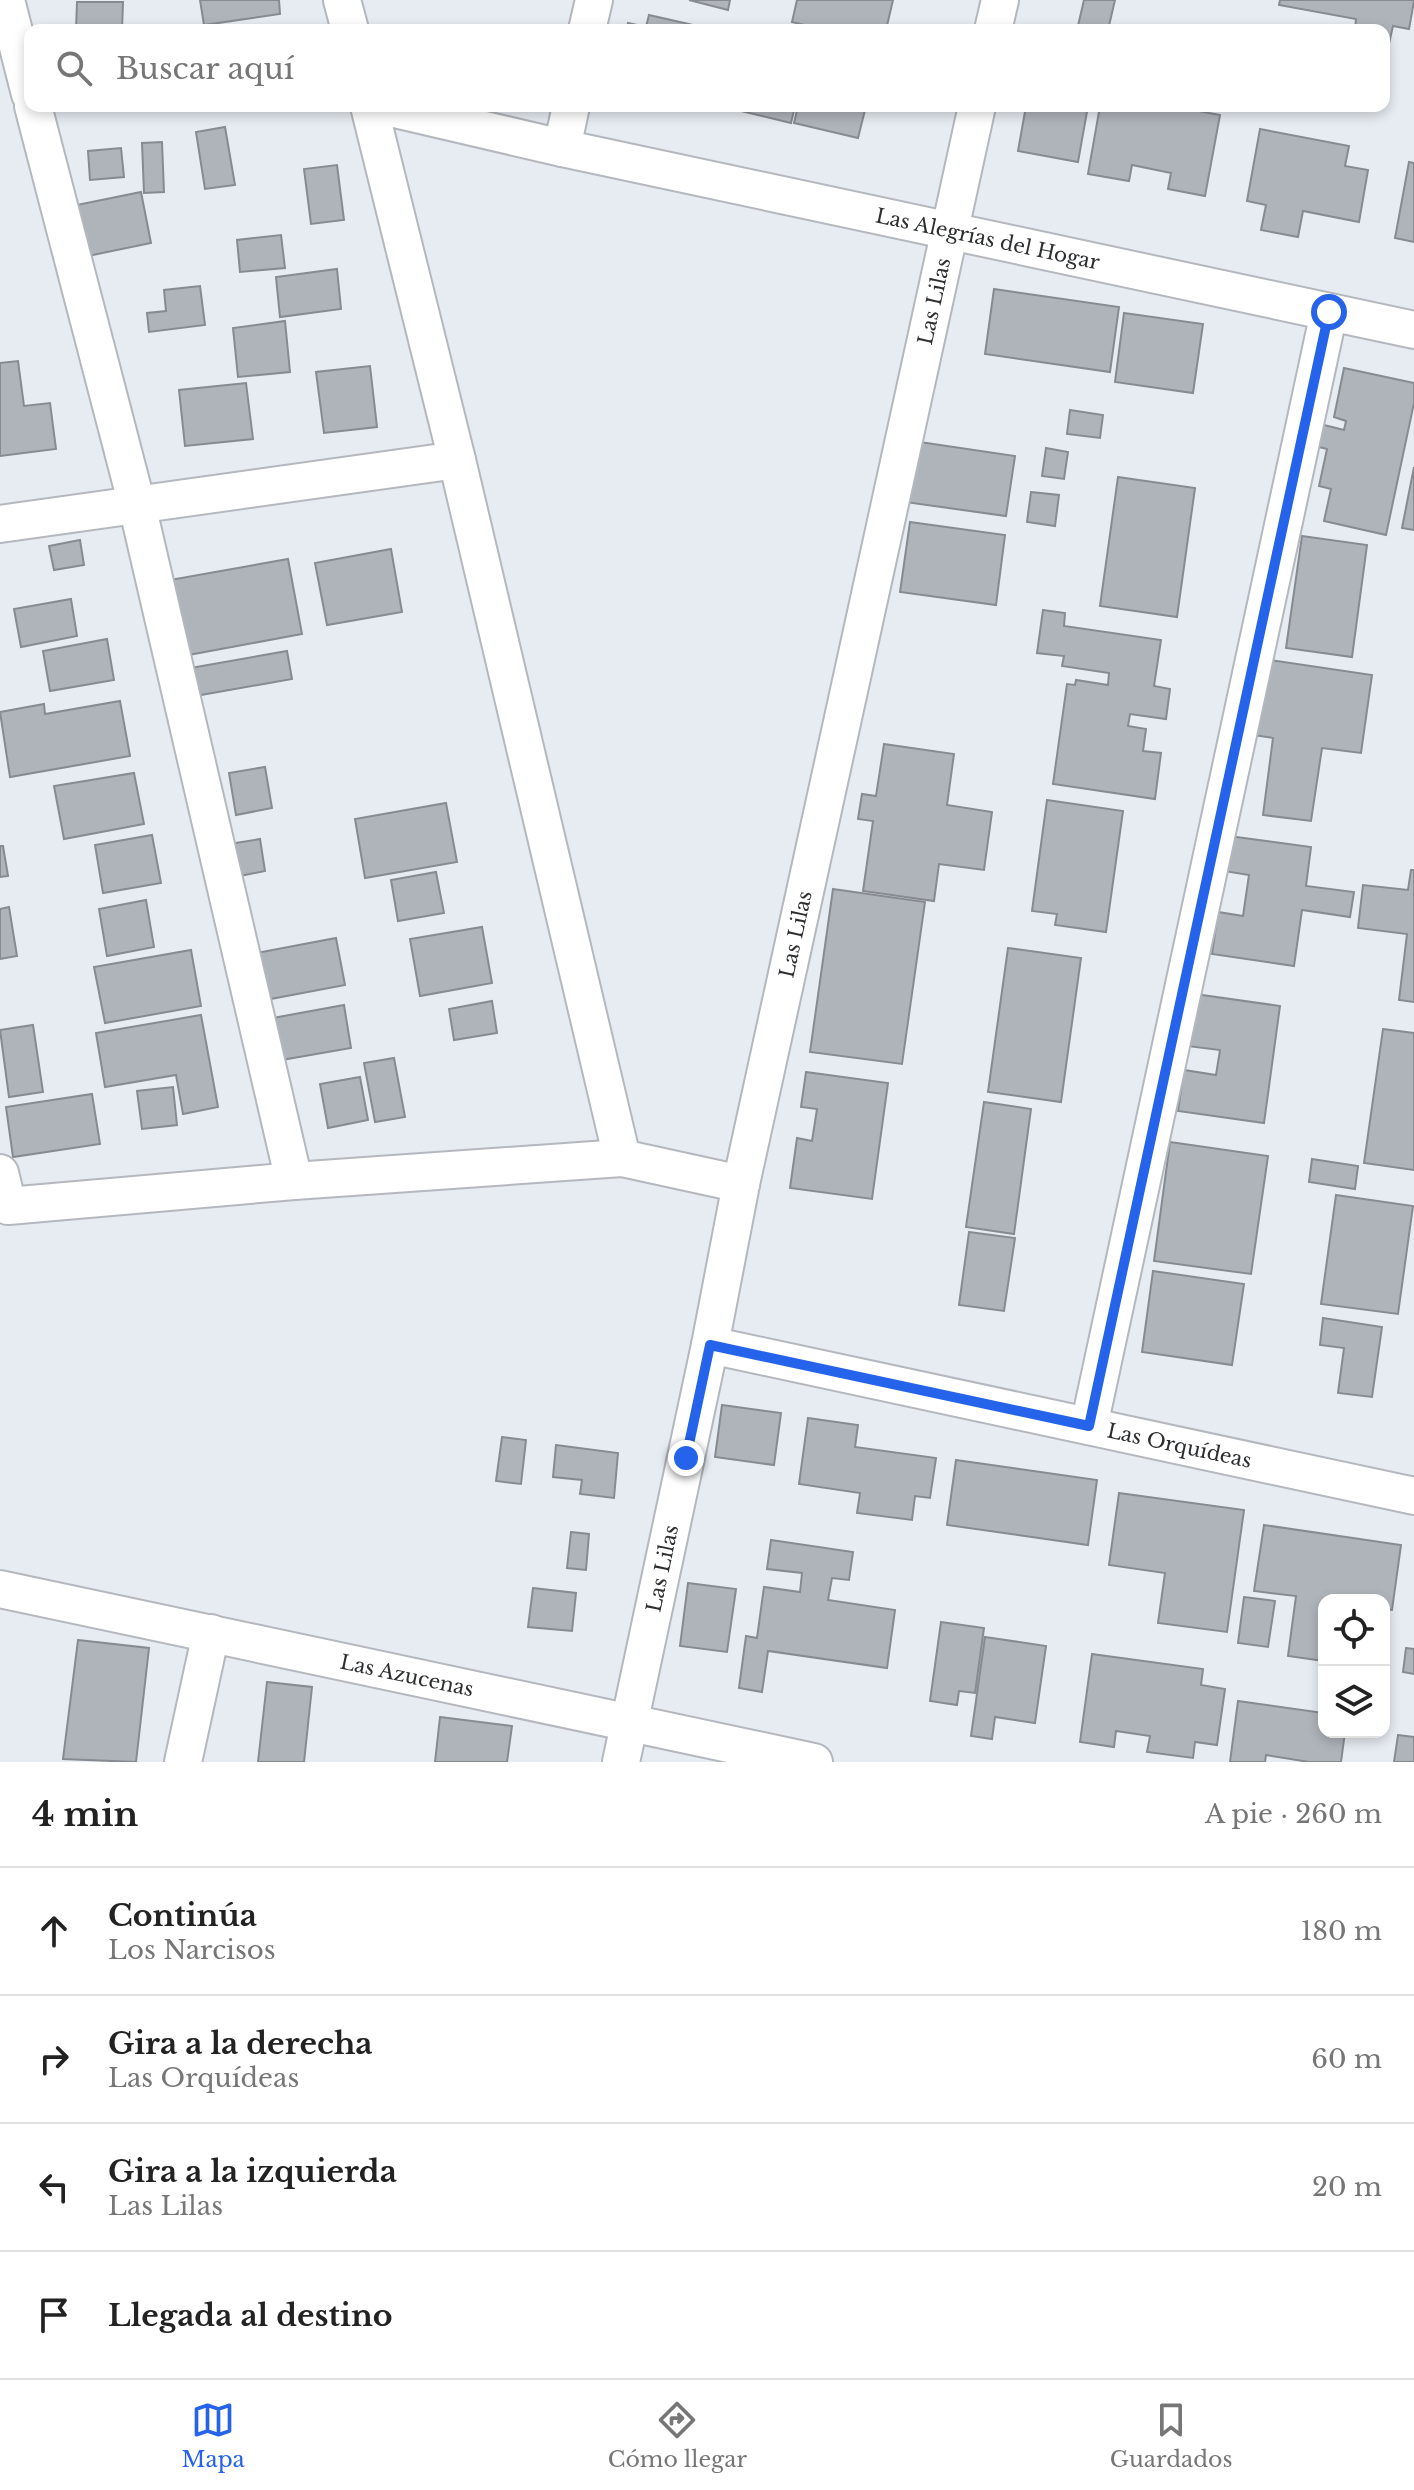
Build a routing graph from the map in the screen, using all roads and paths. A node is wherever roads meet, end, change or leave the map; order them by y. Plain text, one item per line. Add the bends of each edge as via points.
1 (6, 0) edge
2 (342, 0) edge
3 (594, 0) edge
4 (1000, 0) edge
5 (348, 24) edge
6 (588, 24) edge
7 (994, 24) edge
8 (24, 70) edge
9 (35, 112) edge
10 (370, 112) edge
11 (408, 112) edge
12 (570, 112) edge
13 (976, 112) edge
14 (562, 148) junction
15 (950, 231) junction
16 (1329, 312) junction
17 (1414, 330) edge
18 (457, 460) junction
19 (137, 505) junction
20 (0, 524) edge
21 (622, 1158) junction
22 (0, 1173) edge
23 (294, 1181) junction
24 (741, 1184) junction
25 (710, 1345) junction
26 (1089, 1426) junction
27 (1414, 1496) edge
28 (0, 1589) edge
29 (211, 1633) junction
30 (629, 1722) junction
31 (183, 1762) edge
32 (621, 1762) edge
33 (814, 1762) edge

1 - 8 street
2 - 5 street
3 - 6 street
4 - 7 street
9 - 19 street
10 - 18 street
11 - 14 street, Las Alegrías del Hogar
12 - 14 street
13 - 15 street, Las Lilas
14 - 15 street, Las Alegrías del Hogar
15 - 16 street, Las Alegrías del Hogar
15 - 24 street, Las Lilas
16 - 17 street, Las Alegrías del Hogar
16 - 26 street
18 - 19 street
18 - 21 street
19 - 20 street
19 - 23 street
21 - 23 street
21 - 24 street
22 - 23 street via 8,1206
24 - 25 street, Las Lilas
25 - 26 street, Las Orquídeas
25 - 30 street, Las Lilas
26 - 27 street, Las Orquídeas
28 - 29 street, Las Azucenas
29 - 30 street, Las Azucenas
29 - 31 street
30 - 32 street, Las Lilas
30 - 33 street, Las Azucenas

